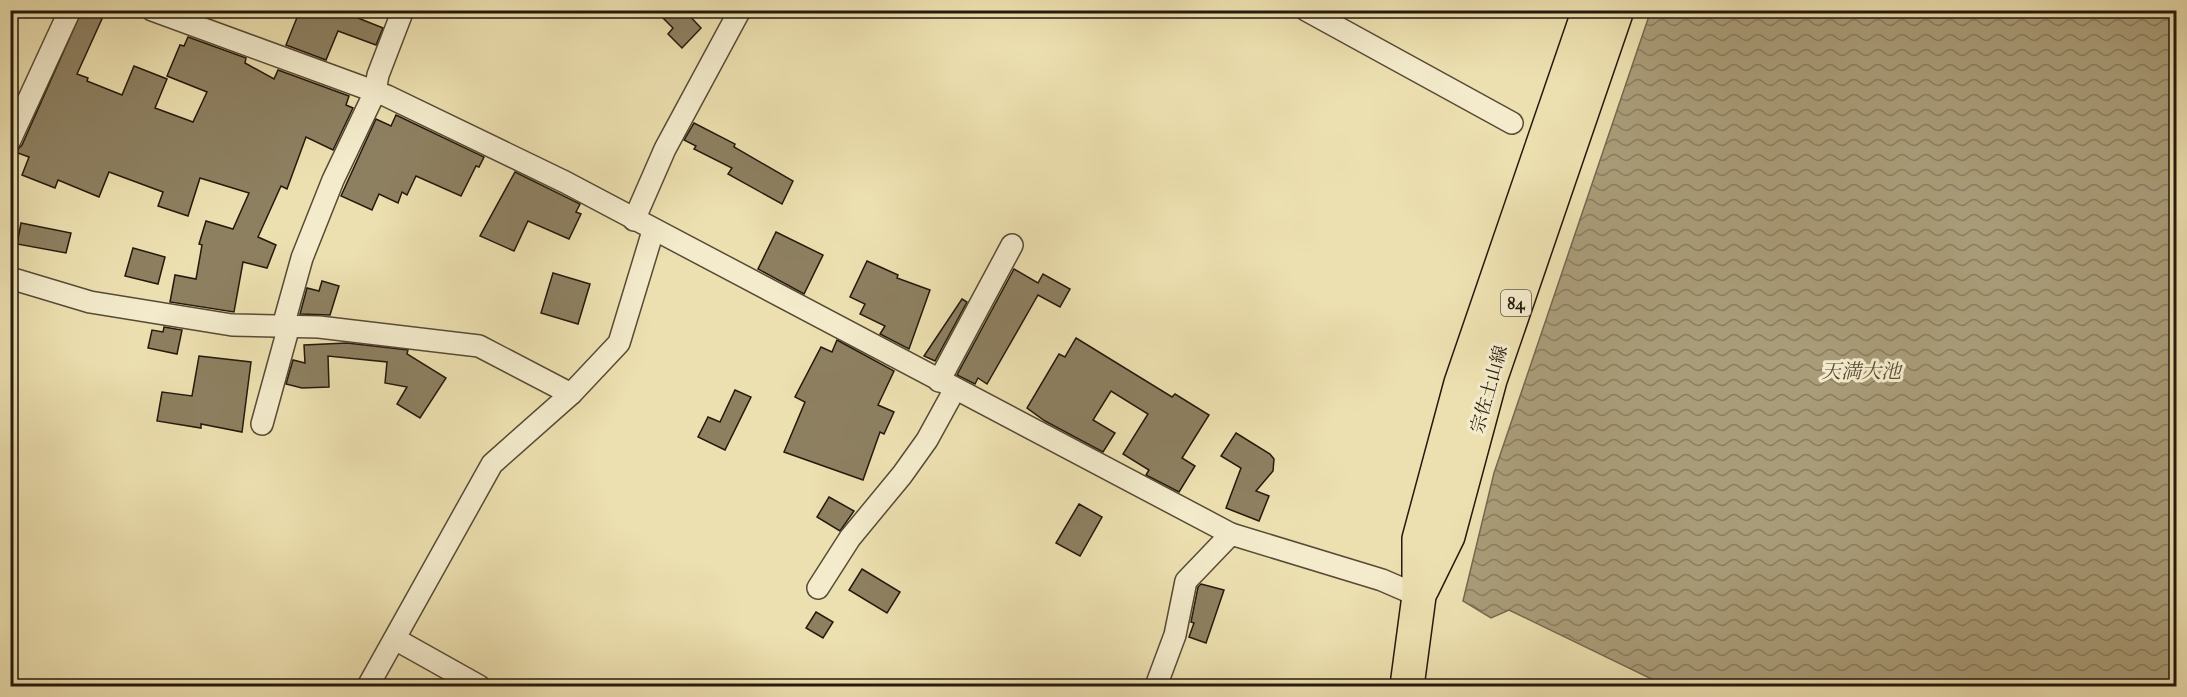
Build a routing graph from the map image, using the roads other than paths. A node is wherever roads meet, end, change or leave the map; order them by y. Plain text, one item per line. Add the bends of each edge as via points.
1 (70, 10) edge
2 (403, 10) edge
3 (740, 10) edge
4 (1306, 10) edge
5 (1588, 10) edge
6 (1617, 10) edge
7 (160, 12) edge
8 (375, 92) junction
9 (1512, 123) dead end
10 (10, 140) edge
11 (634, 220) junction
12 (652, 231) junction
13 (1012, 245) dead end
14 (10, 278) edge
15 (286, 326) junction
16 (947, 385) junction
17 (571, 394) junction
18 (262, 424) dead end
19 (1231, 534) junction
20 (818, 588) dead end
21 (1419, 596) junction
22 (395, 639) junction
23 (368, 687) edge
24 (479, 687) edge
25 (1156, 687) edge
26 (1407, 687) edge

1 - 10 street
2 - 8 street
3 - 11 street via 665,149
4 - 9 street
5 - 21 main road, 宗佐土山線 / 84 via 1461,383 1419,539
6 - 21 main road, 宗佐土山線 / 84 via 1494,369 1448,536
7 - 8 street
8 - 11 street via 564,182
8 - 15 street via 333,180 302,258
11 - 12 street
12 - 16 street
12 - 17 street via 619,343
13 - 16 street
14 - 15 street via 90,302 232,325
15 - 17 street via 479,346
15 - 18 street
16 - 19 street
16 - 20 street via 927,440 850,538
17 - 22 street via 492,464
19 - 21 street via 1382,580
19 - 25 street via 1186,581 1175,635
21 - 26 main road, 宗佐土山線 / 84
22 - 23 street
22 - 24 street

